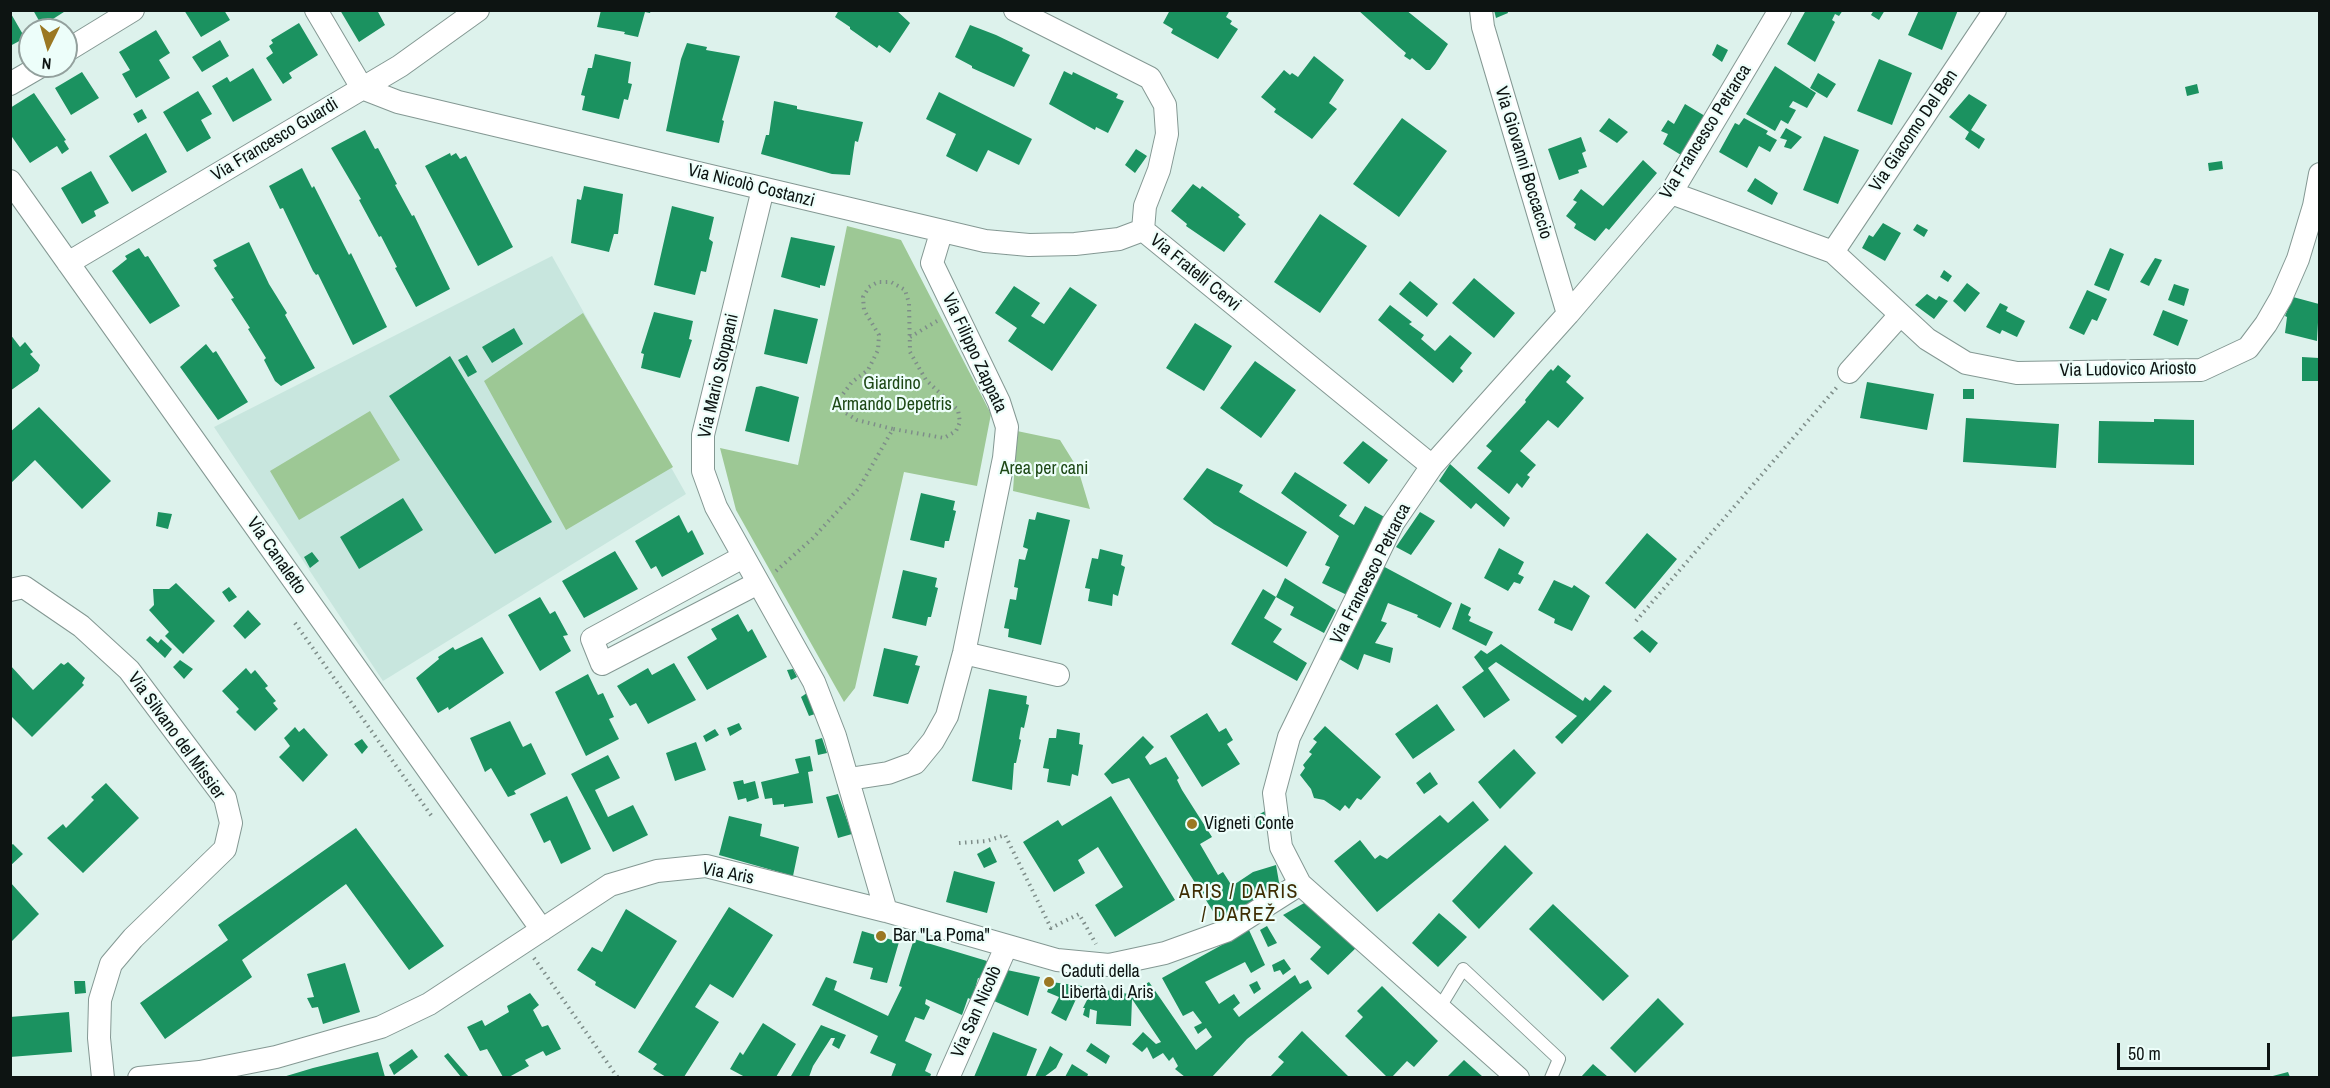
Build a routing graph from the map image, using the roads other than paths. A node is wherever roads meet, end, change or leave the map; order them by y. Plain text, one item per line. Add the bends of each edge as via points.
1 (133, 10) edge
2 (315, 10) edge
3 (478, 10) edge
4 (1015, 10) edge
5 (1481, 10) edge
6 (1780, 10) edge
7 (1995, 10) edge
8 (78, 44) edge
9 (362, 88) junction
10 (2319, 174) edge
11 (10, 181) edge
12 (763, 189) junction
13 (1671, 193) junction
14 (1143, 230) junction
15 (941, 232) junction
16 (1833, 252) junction
17 (68, 263) junction
18 (1568, 314) junction
19 (1900, 315) junction
20 (1850, 372) road end
21 (1432, 466) junction
22 (743, 557) junction
23 (763, 580) junction
24 (17, 588) edge
25 (964, 653) junction
26 (1058, 675) dead end
27 (849, 779) junction
28 (1300, 884) junction
29 (886, 911) junction
30 (542, 930) junction
31 (1006, 947) junction
32 (1440, 1007) junction
33 (103, 1077) edge
34 (139, 1077) edge
35 (948, 1077) edge
36 (1518, 1077) edge
37 (1551, 1077) edge

1 - 8 street
2 - 9 street
3 - 9 street, Via Francesco Guardi
4 - 14 street, Via Fratelli Cervi via 1150,78 1165,105 1167,134 1145,206
5 - 18 street, Via Giovanni Boccaccio
6 - 13 street, Via Francesco Petrarca
7 - 16 street, Via Giacomo Del Ben
9 - 12 street, Via Nicolò Costanzi via 398,102
9 - 17 street, Via Francesco Guardi
10 - 19 street, Via Ludovico Ariosto via 2306,238 2276,307 2248,348 2201,370 2017,373 1966,363 1927,339
11 - 17 street, Via Canaletto
12 - 15 street, Via Nicolò Costanzi
12 - 22 street, Via Mario Stoppani via 703,435 703,471 716,507
13 - 16 street, Via Ludovico Ariosto
13 - 18 street, Via Francesco Petrarca
14 - 15 street, Via Nicolò Costanzi via 1119,239 1029,245
14 - 21 street, Via Fratelli Cervi
15 - 25 street, Via Filippo Zappata via 932,262 999,402 1006,427 1004,458
16 - 19 street, Via Ludovico Ariosto
17 - 30 street, Via Canaletto
18 - 21 street, Via Francesco Petrarca
19 - 20 street
21 - 28 street, Via Francesco Petrarca via 1393,523 1289,737 1274,793 1281,847
22 - 23 street, Via Mario Stoppani
22 - 23 street via 592,639 602,664
23 - 27 street, Via Mario Stoppani via 814,682
24 - 33 street, Via Silvano del Missier via 81,626 129,670 225,798 231,823 225,849 111,964 100,1000
25 - 26 street
25 - 27 street, Via Filippo Zappata via 947,716 915,763 888,773
27 - 29 street, Via Mario Stoppani
28 - 31 street, Via Aris via 1226,931 1165,953 1109,965 1057,960
28 - 32 street, Via Francesco Petrarca
29 - 30 street, Via Aris via 706,866 657,871 610,885
29 - 31 street, Via Aris
30 - 34 street, Via Aris via 429,1004 381,1027 276,1057 200,1072
31 - 35 street, Via San Nicolò
32 - 36 street, Via Francesco Petrarca
32 - 37 lane via 1462,969 1559,1059

